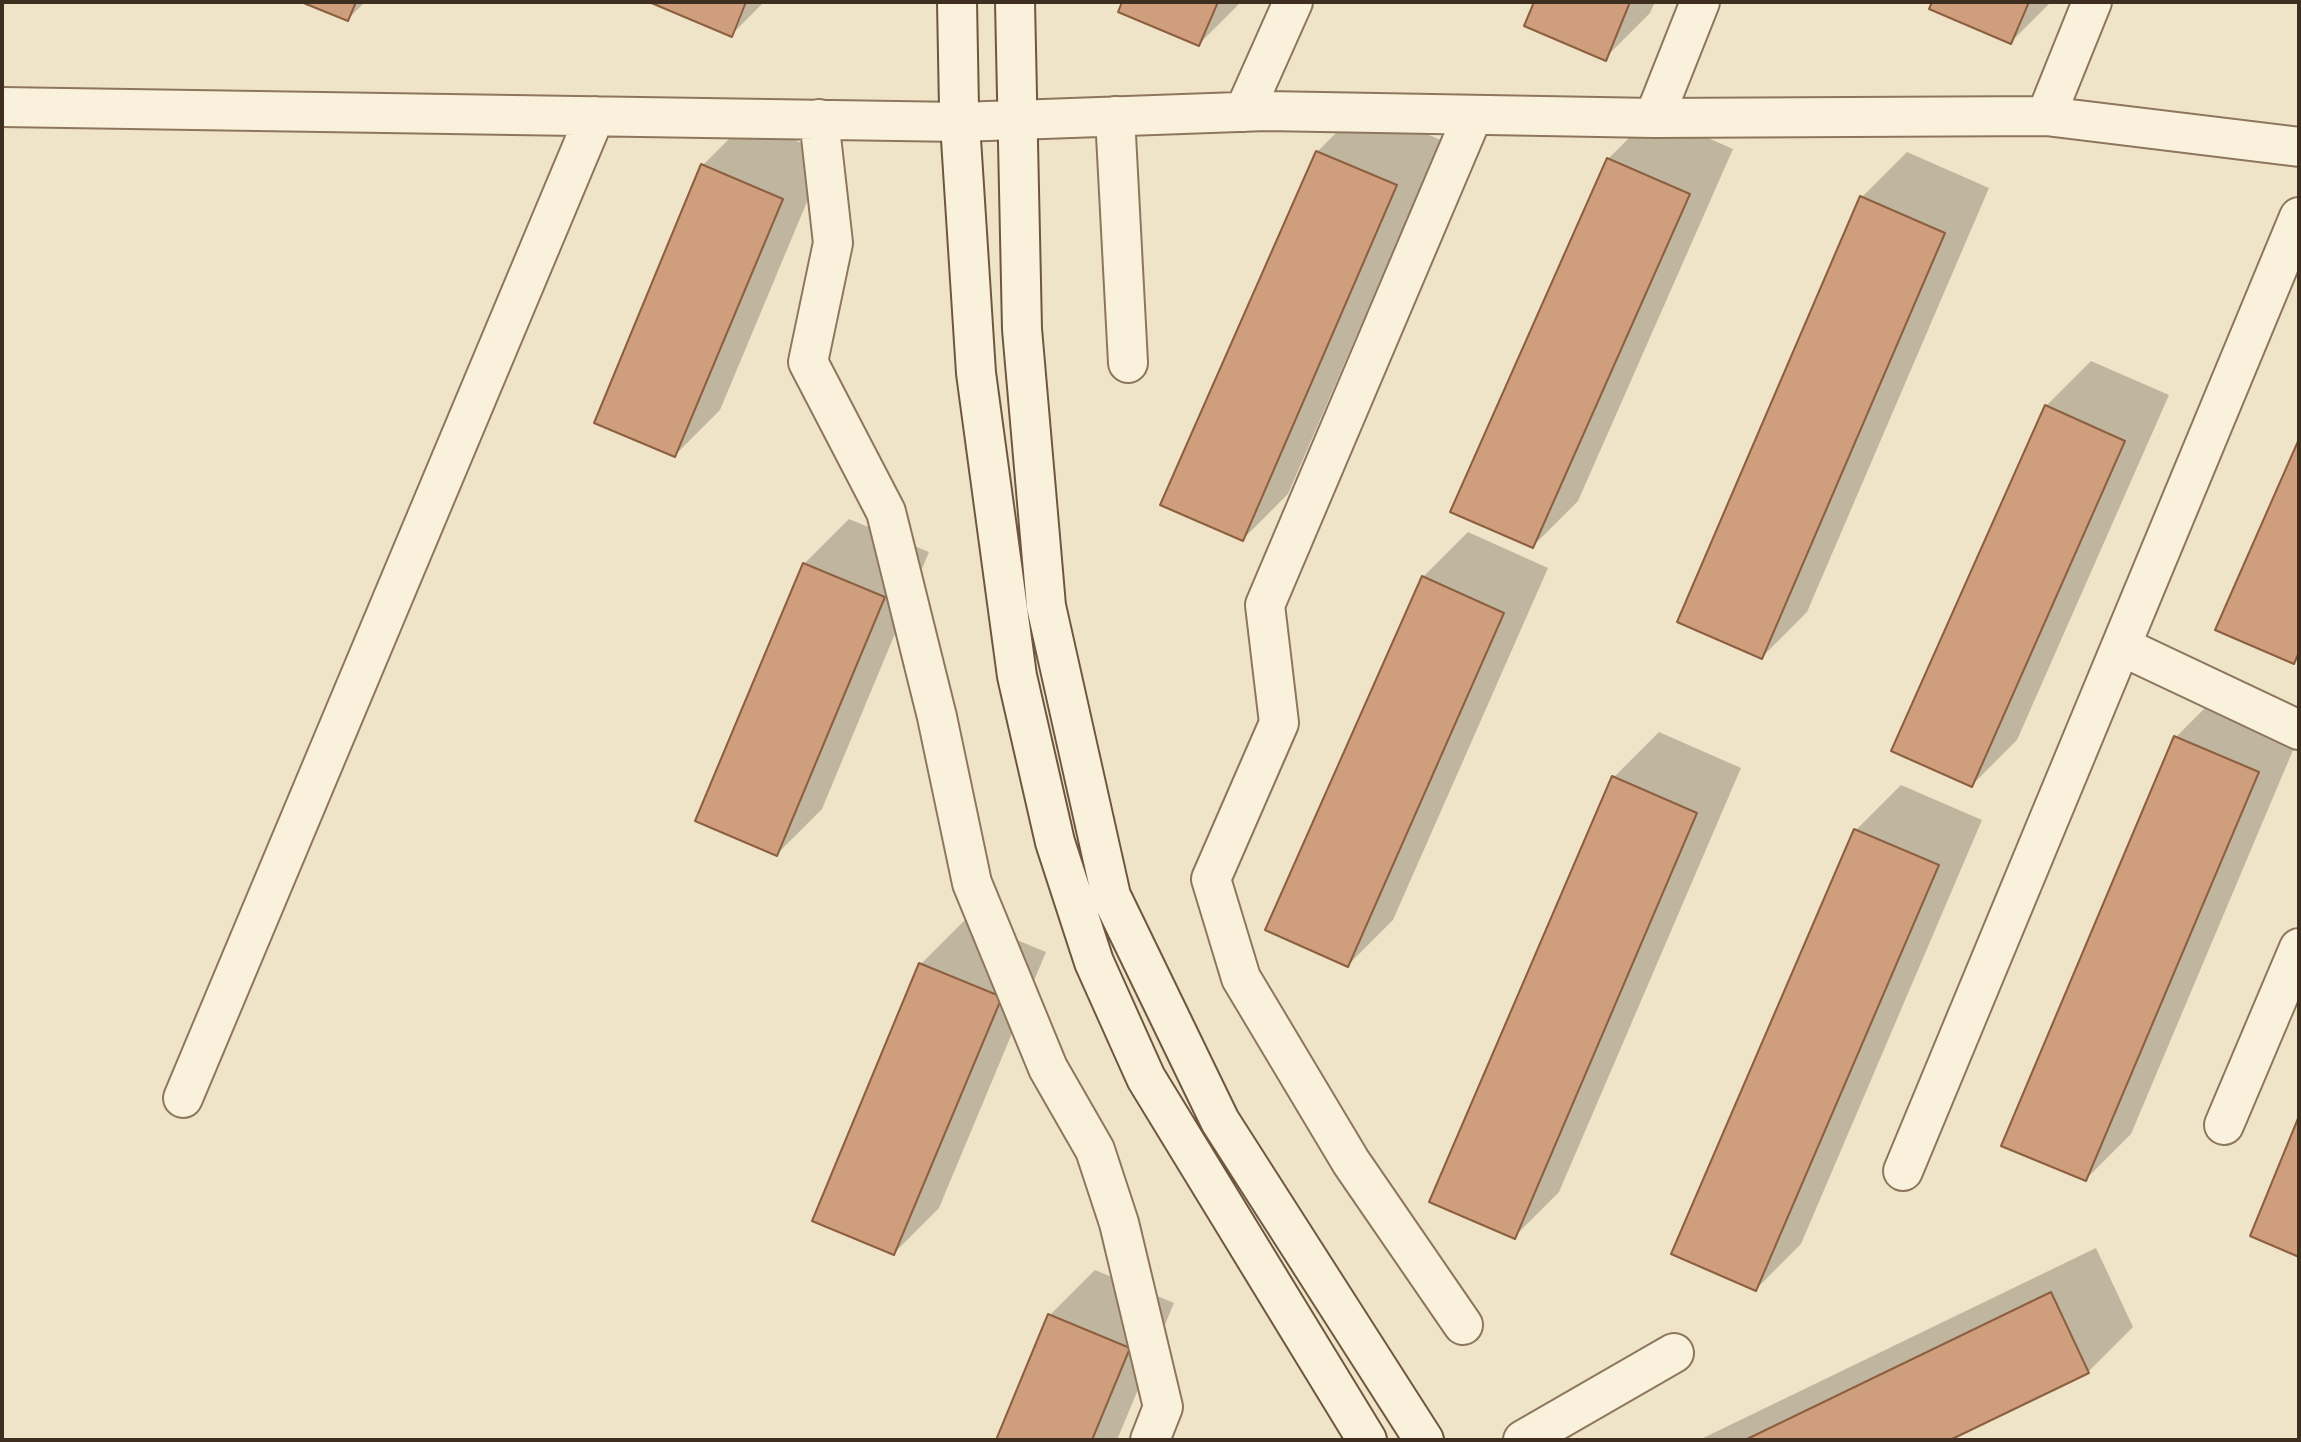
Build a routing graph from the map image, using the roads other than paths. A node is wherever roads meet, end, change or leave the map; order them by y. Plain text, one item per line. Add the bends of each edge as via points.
1 (957, 2) edge
2 (1016, 2) edge
3 (1293, 2) edge
4 (1700, 2) edge
5 (2092, 2) edge
6 (2, 107) edge
7 (1244, 112) junction
8 (1473, 115) junction
9 (595, 116) junction
10 (1115, 116) junction
11 (2046, 116) junction
12 (1018, 118) junction
13 (1654, 118) junction
14 (819, 119) junction
15 (960, 121) junction
16 (2299, 147) edge
17 (2299, 217) edge
18 (1128, 363) dead end
19 (2121, 646) junction
20 (2299, 730) edge
21 (2299, 948) edge
22 (183, 1098) dead end
23 (2224, 1125) dead end
24 (1903, 1171) dead end
25 (1463, 1325) dead end
26 (1674, 1353) dead end
27 (1150, 1440) edge
28 (1367, 1440) edge
29 (1424, 1440) edge
30 (1522, 1440) edge

1 - 15 street
2 - 12 street
3 - 7 street
4 - 13 street
5 - 11 street
6 - 9 street
7 - 8 street
7 - 10 street
8 - 13 street
8 - 25 street via 1265,605 1279,723 1211,879 1241,978 1351,1162
9 - 14 street
9 - 22 street
10 - 12 street
10 - 18 street
11 - 13 street
11 - 16 street
12 - 15 street
12 - 29 street via 1022,329 1046,606 1111,896 1220,1121
14 - 15 street
14 - 27 street via 833,243 808,362 886,512 972,883 1048,1068 1095,1150 1119,1223 1163,1408
15 - 28 street via 978,387 1017,676 1055,842 1094,962 1146,1078
17 - 19 street
19 - 20 street
19 - 24 street
21 - 23 street
26 - 30 street

